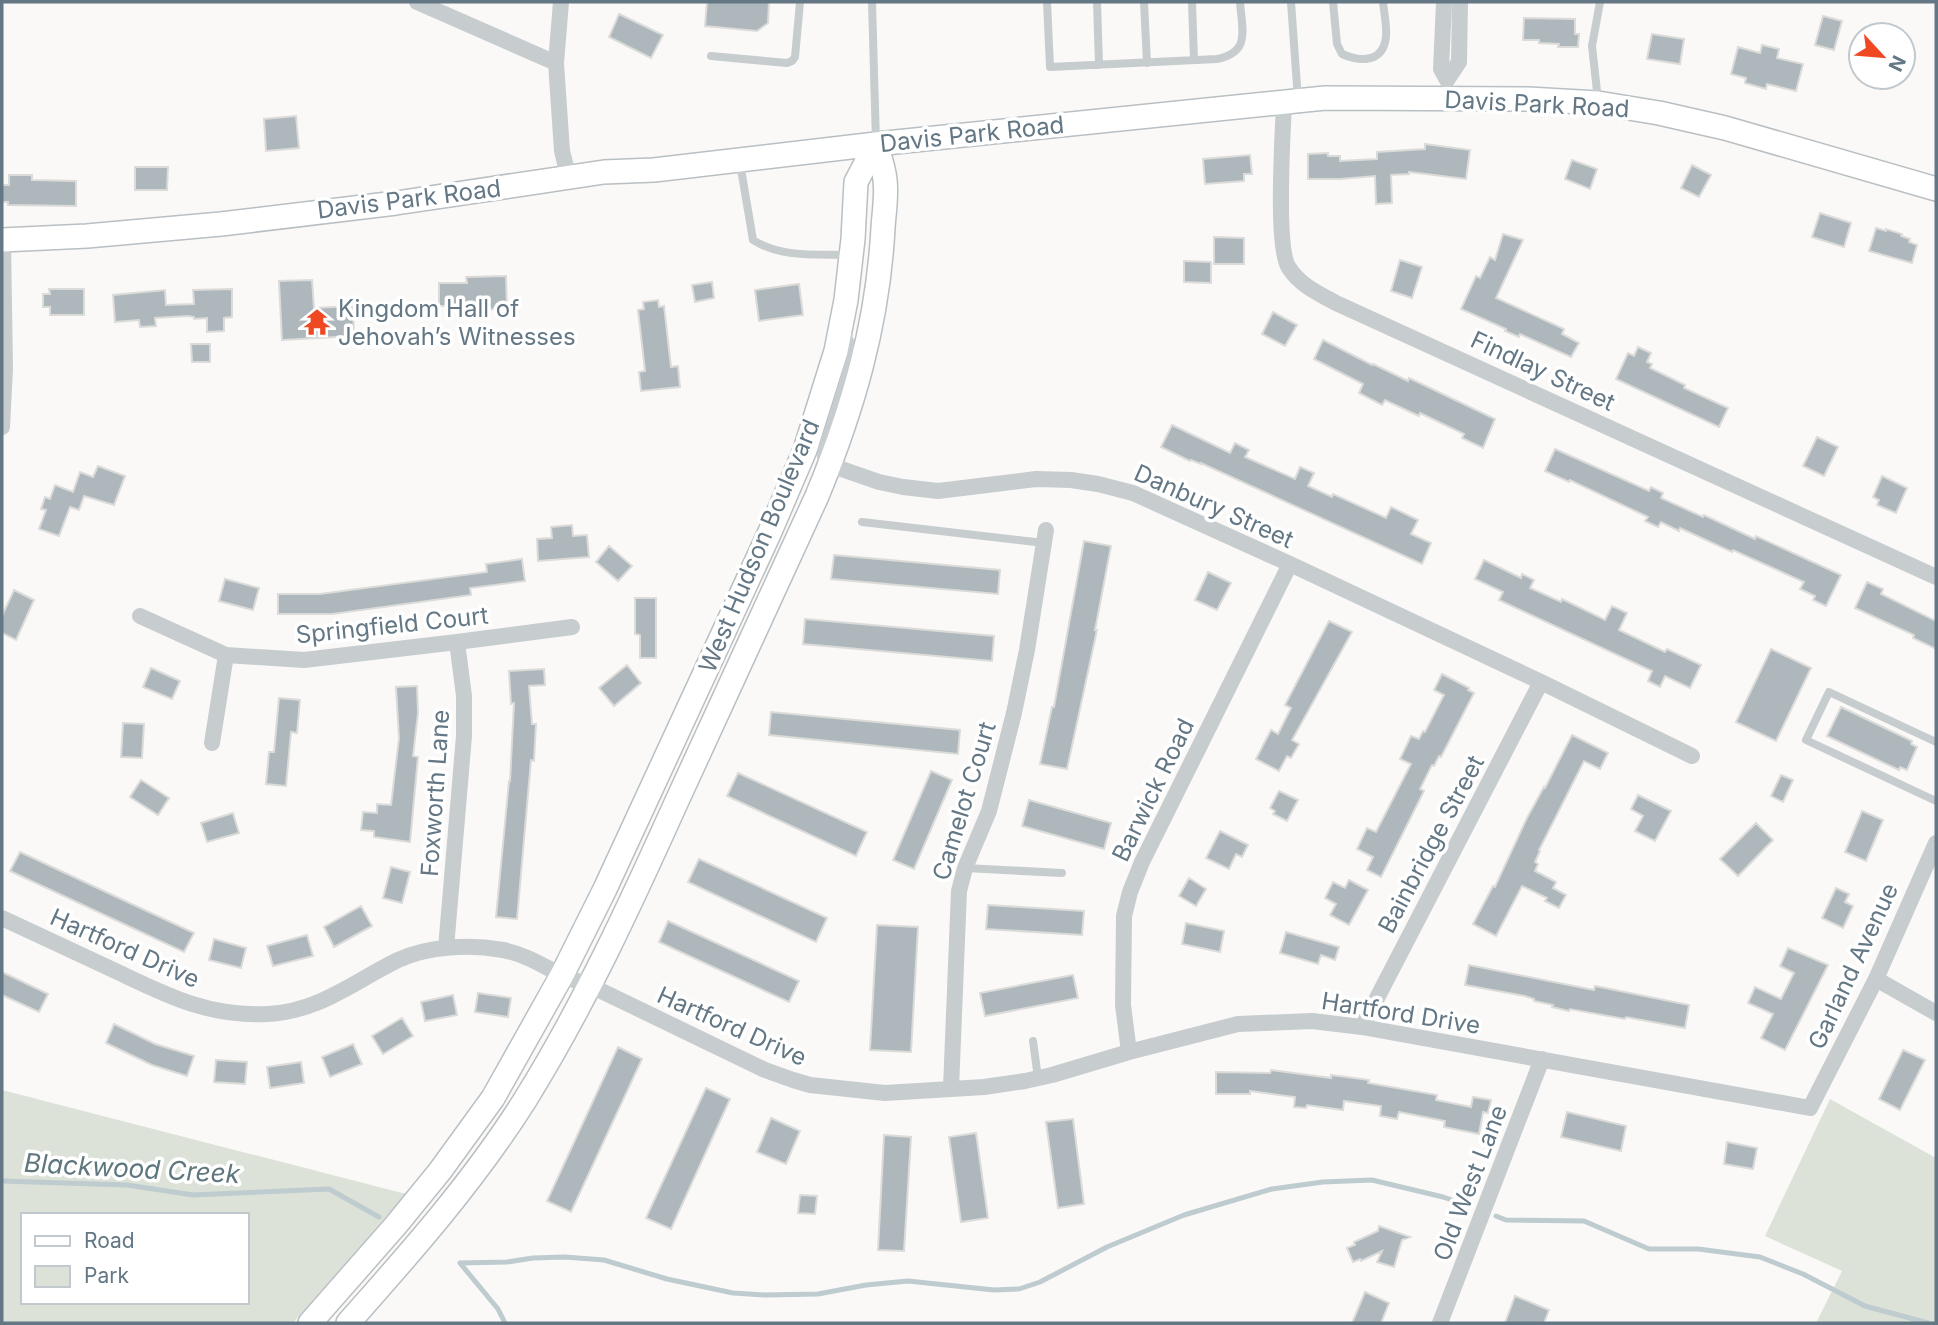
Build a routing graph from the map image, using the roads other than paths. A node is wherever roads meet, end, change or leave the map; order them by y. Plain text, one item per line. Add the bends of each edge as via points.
1 (417, 2) edge
2 (561, 2) edge
3 (800, 2) edge
4 (872, 2) edge
5 (1047, 2) edge
6 (1097, 2) edge
7 (1144, 2) edge
8 (1192, 2) edge
9 (1240, 2) edge
10 (1292, 2) edge
11 (1334, 2) edge
12 (1383, 2) edge
13 (1444, 2) edge
14 (1460, 2) edge
15 (1600, 2) edge
16 (711, 56) dead end
17 (1194, 60) junction
18 (1147, 62) junction
19 (556, 63) junction
20 (1099, 65) junction
21 (1448, 89) junction
22 (1291, 101) junction
23 (1598, 103) junction
24 (876, 144) junction
25 (740, 160) junction
26 (569, 179) junction
27 (1936, 189) edge
28 (2, 240) edge
29 (851, 255) junction
30 (841, 326) junction
31 (2, 427) edge
32 (830, 465) junction
33 (862, 522) dead end
34 (1045, 536) joint
35 (1290, 564) junction
36 (1936, 577) edge
37 (140, 617) dead end
38 (572, 626) dead end
39 (457, 642) junction
40 (226, 655) junction
41 (1541, 682) junction
42 (1936, 742) edge
43 (212, 743) dead end
44 (1692, 756) dead end
45 (1936, 801) edge
46 (1936, 843) edge
47 (965, 868) junction
48 (1062, 873) dead end
49 (2, 918) edge
50 (446, 948) junction
51 (562, 975) junction
52 (1875, 979) junction
53 (590, 986) junction
54 (1936, 1013) edge
55 (1362, 1027) junction
56 (1032, 1041) dead end
57 (1129, 1052) junction
58 (1542, 1059) junction
59 (1038, 1078) junction
60 (951, 1088) junction
61 (1810, 1108) joint
62 (310, 1323) edge
63 (348, 1323) edge
64 (1440, 1323) edge

1 - 19 street
2 - 19 street
3 - 16 lane via 792,61
4 - 24 lane
5 - 20 lane via 1050,67
6 - 20 lane
7 - 18 lane
8 - 17 lane
9 - 17 lane via 1240,46 1232,56
10 - 22 lane
11 - 12 lane via 1342,54 1362,60 1382,49
13 - 21 street via 1440,69
14 - 21 street via 1459,62
15 - 23 lane via 1592,46
17 - 18 lane
18 - 20 lane
19 - 26 street via 562,151
21 - 22 main road, Davis Park Road
21 - 23 main road, Davis Park Road
22 - 24 main road, Davis Park Road
22 - 36 street, Findlay Street via 1281,206 1284,255 1299,282 1336,303
23 - 27 main road, Davis Park Road via 1725,128
24 - 25 main road, Davis Park Road
24 - 29 main road, West Hudson Boulevard via 856,182
24 - 32 main road, West Hudson Boulevard via 885,180 877,292 856,390
25 - 26 main road, Davis Park Road
25 - 29 lane via 753,240 782,253
26 - 28 main road, Davis Park Road via 221,224
28 - 31 street
29 - 30 main road, West Hudson Boulevard
30 - 32 lane via 851,343 822,449 821,457
30 - 51 main road, West Hudson Boulevard via 800,462 610,880
32 - 35 street, Danbury Street via 879,482 938,491 1036,479 1098,484 1133,493
32 - 53 main road, West Hudson Boulevard
33 - 34 lane
34 - 47 street, Camelot Court via 1014,713 989,811
35 - 41 street, Danbury Street
35 - 57 street, Barwick Road via 1130,892 1123,943
37 - 40 street, Springfield Court
38 - 39 street, Springfield Court
39 - 40 street, Springfield Court via 304,660
39 - 50 street, Foxworth Lane via 464,736
40 - 43 street
41 - 44 street, Danbury Street
41 - 55 street, Bainbridge Street
42 - 45 lane via 1829,692 1806,740
46 - 52 street, Garland Avenue
47 - 48 lane
47 - 60 street, Camelot Court via 959,891
49 - 50 street, Hartford Drive via 176,999 222,1012 294,1011 332,997 399,960
50 - 51 street, Hartford Drive via 505,950
51 - 53 street, Hartford Drive
51 - 62 main road, West Hudson Boulevard via 493,1098 440,1171
52 - 54 street
52 - 61 street, Garland Avenue
53 - 60 street, Hartford Drive via 793,1080 885,1093
53 - 63 main road, West Hudson Boulevard via 524,1101 470,1180
55 - 57 street, Hartford Drive via 1312,1021 1238,1024
55 - 58 street, Hartford Drive
56 - 59 lane
57 - 59 street, Hartford Drive
58 - 61 street, Hartford Drive
58 - 64 street, Old West Lane
59 - 60 street, Hartford Drive

